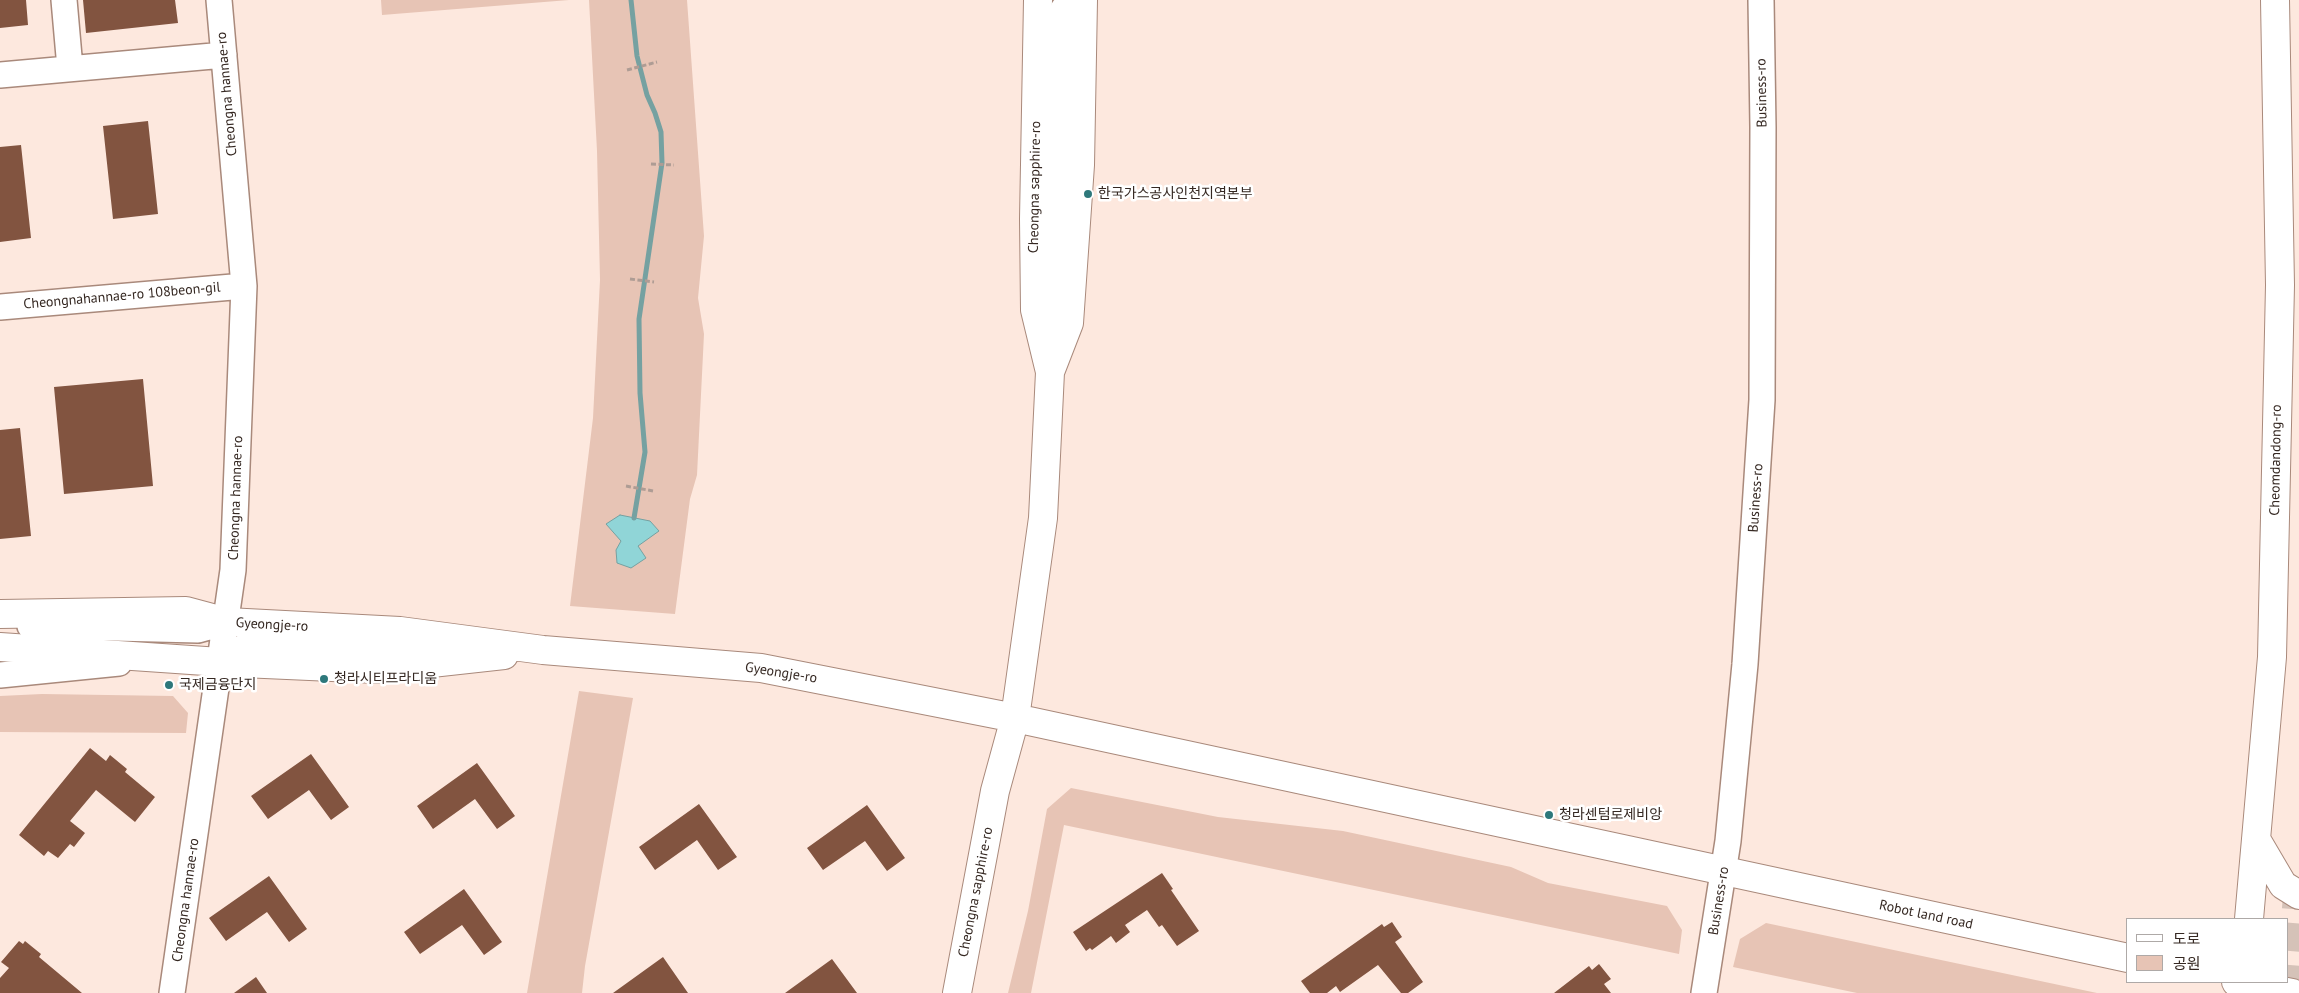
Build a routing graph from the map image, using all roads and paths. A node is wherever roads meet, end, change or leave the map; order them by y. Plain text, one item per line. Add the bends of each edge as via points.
1 (64, 0) edge
2 (218, 0) edge
3 (1038, 0) edge
4 (1071, 0) edge
5 (1083, 0) edge
6 (1761, 0) edge
7 (2275, 0) edge
8 (224, 55) junction
9 (657, 62) dead end
10 (70, 68) junction
11 (627, 70) dead end
12 (0, 75) edge
13 (651, 164) dead end
14 (674, 165) dead end
15 (630, 279) dead end
16 (654, 282) dead end
17 (244, 286) junction
18 (0, 307) edge
19 (1050, 372) junction
20 (626, 486) dead end
21 (653, 491) dead end
22 (0, 606) edge
23 (38, 612) junction
24 (0, 614) edge
25 (227, 622) junction
26 (0, 625) edge
27 (0, 647) edge
28 (543, 650) junction
29 (162, 657) junction
30 (220, 662) junction
31 (0, 675) edge
32 (1015, 718) junction
33 (2256, 839) junction
34 (1725, 872) junction
35 (2299, 895) edge
36 (2249, 918) edge
37 (2126, 958) edge
38 (2241, 985) edge
39 (172, 993) edge
40 (957, 993) edge
41 (1704, 993) edge
42 (2292, 993) edge

1 - 10 street
2 - 8 street, Cheongna hannae-ro
3 - 19 main road, Cheongna sapphire-ro via 1035,310
4 - 19 street via 1063,9 1059,29 1058,231
5 - 19 main road via 1080,165 1069,323
6 - 34 street, Business-ro via 1762,400 1745,664
7 - 33 main road, Cheomdandong-ro via 2280,285 2272,647
8 - 10 street
8 - 17 street, Cheongna hannae-ro
9 - 11 path
10 - 12 street
13 - 14 path
15 - 16 path
17 - 18 street, Cheongnahannae-ro 108beon-gil
17 - 25 street, Cheongna hannae-ro via 233,570
19 - 32 main road, Cheongna sapphire-ro via 1043,518
20 - 21 path
22 - 23 street
23 - 24 main road, Gyeongje-ro
23 - 25 main road, Gyeongje-ro via 186,611
25 - 26 street via 198,630
25 - 28 main road, Gyeongje-ro via 400,631
25 - 30 street, Cheongna hannae-ro
27 - 29 main road, Gyeongje-ro
28 - 30 main road, Gyeongje-ro via 376,669
28 - 32 main road, Gyeongje-ro via 762,668
29 - 30 main road, Gyeongje-ro
29 - 31 street
30 - 39 street, Cheongna hannae-ro
32 - 34 main road, Gyeongje-ro
32 - 40 main road, Cheongna sapphire-ro via 995,791
33 - 35 main road via 2283,885
33 - 36 main road, Cheomdandong-ro
34 - 37 main road, Robot land road
34 - 41 street, Business-ro
38 - 42 main road

